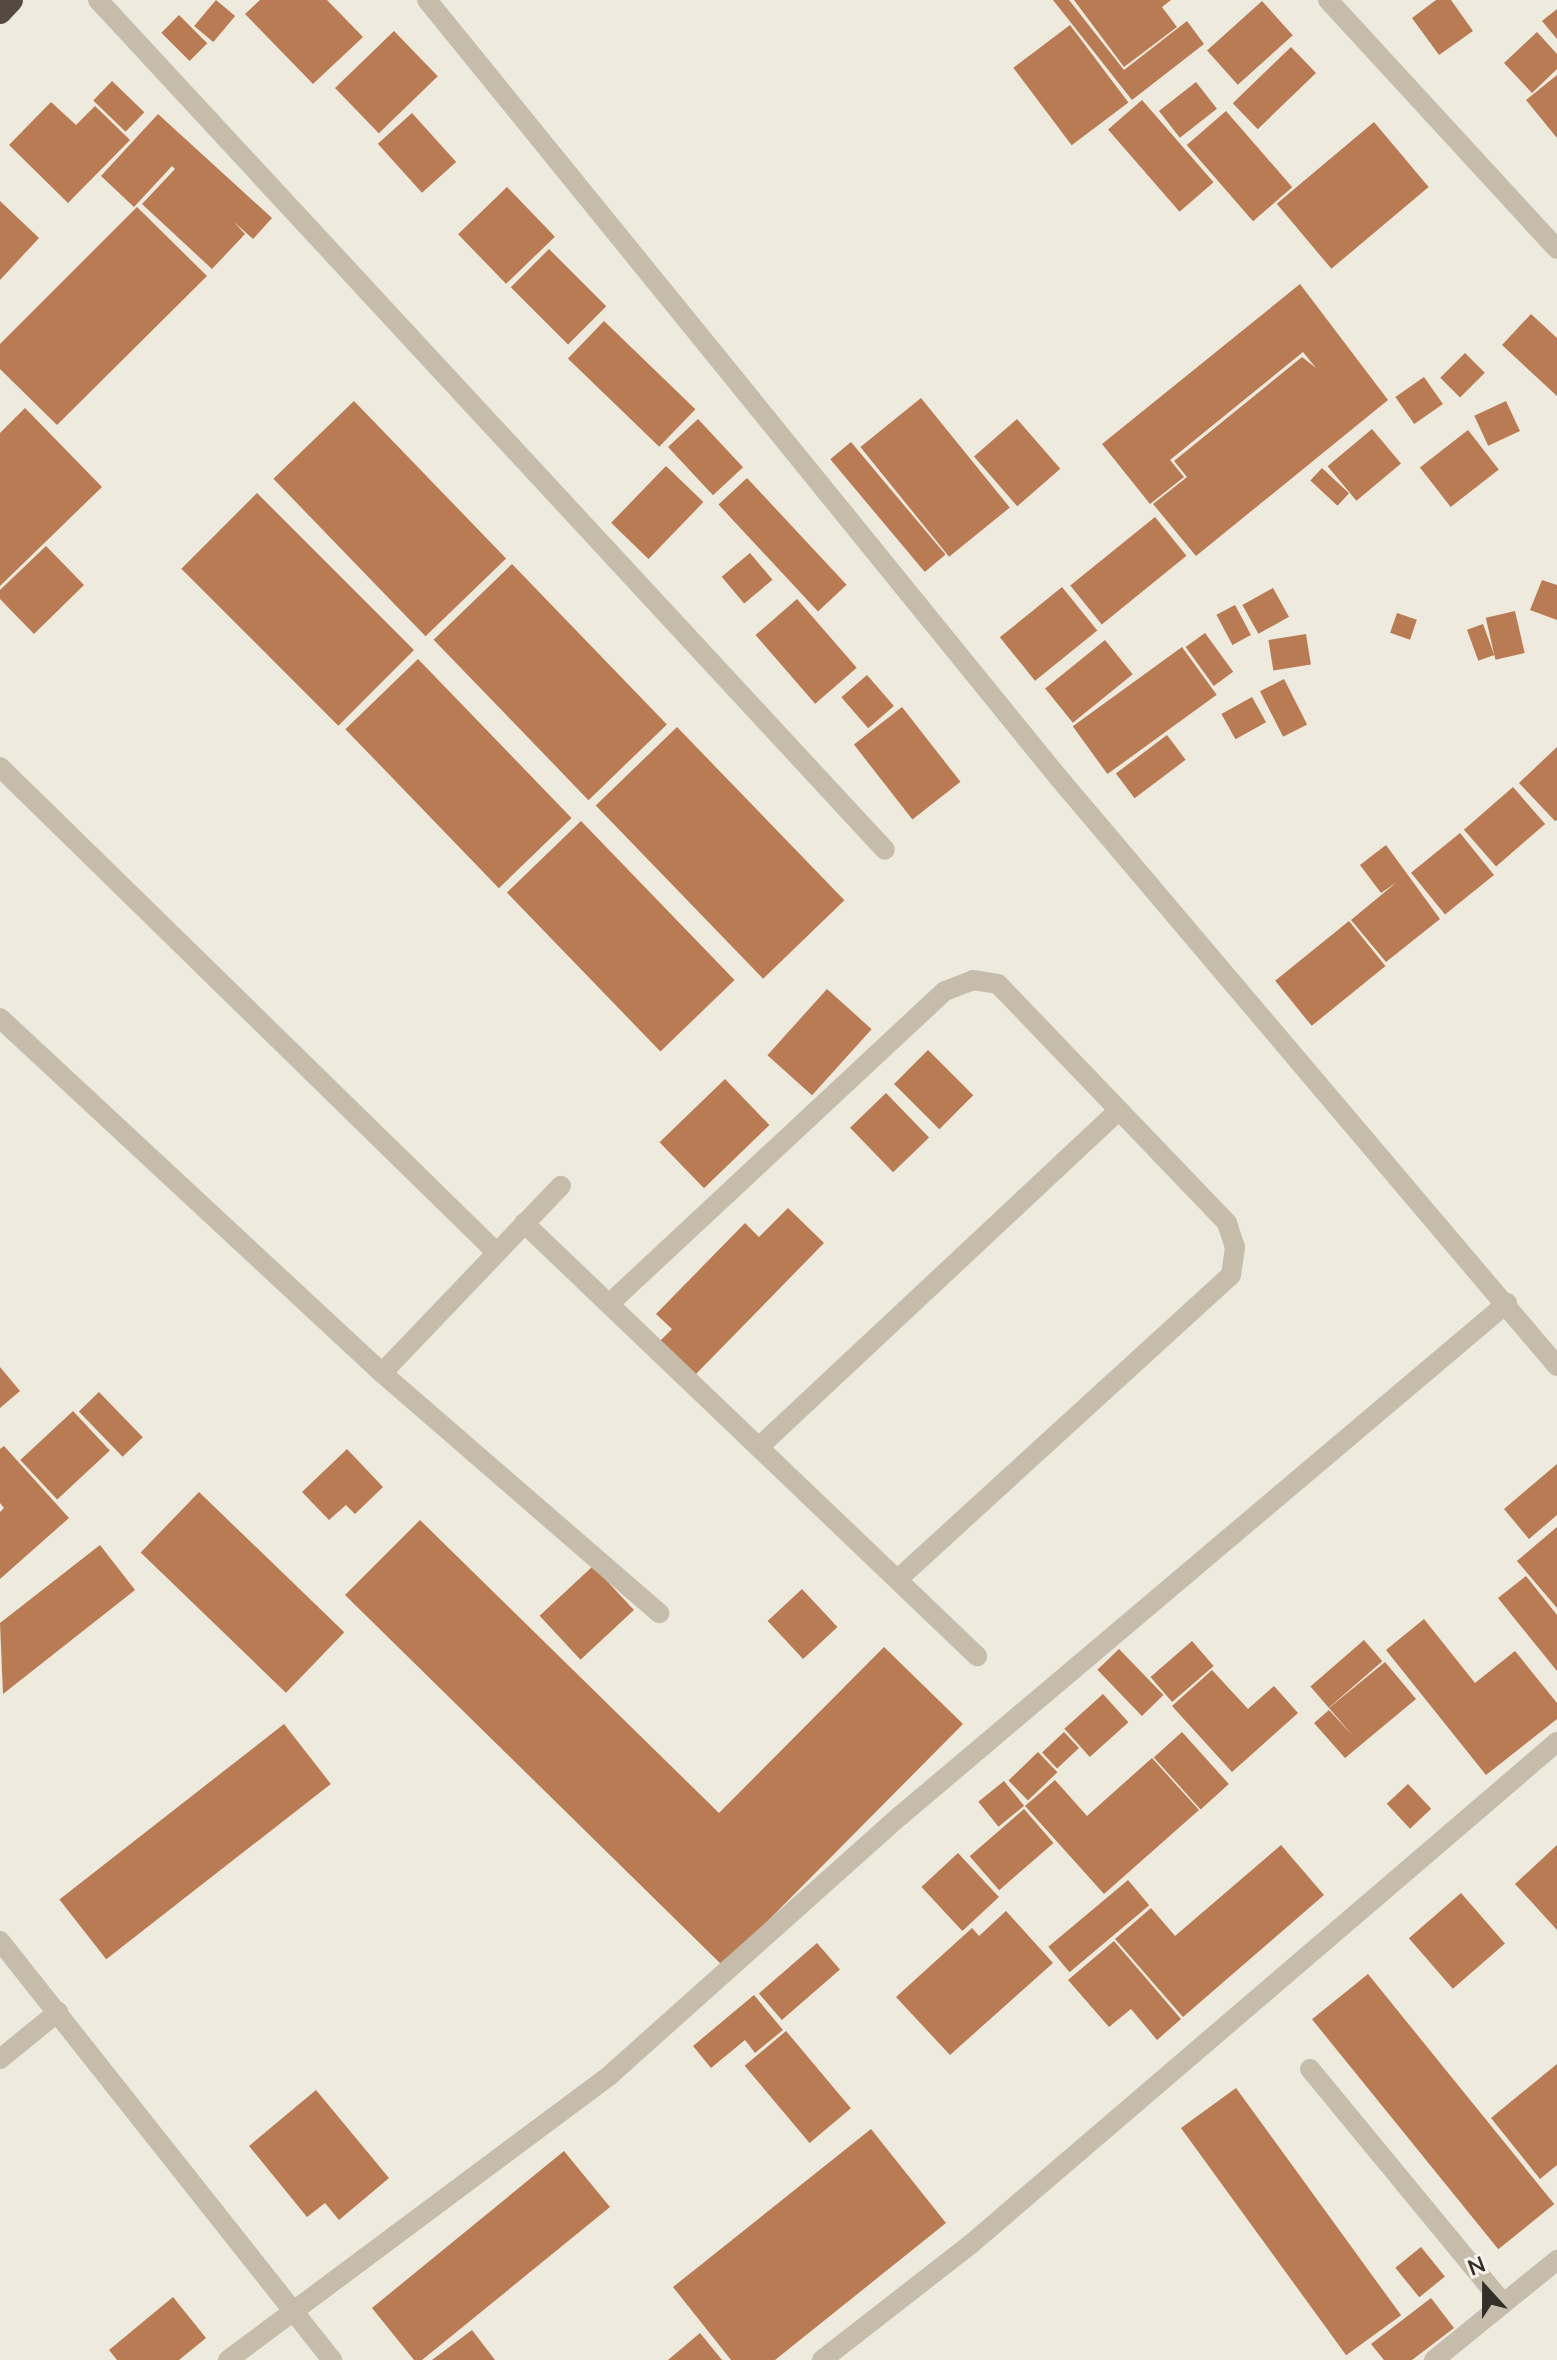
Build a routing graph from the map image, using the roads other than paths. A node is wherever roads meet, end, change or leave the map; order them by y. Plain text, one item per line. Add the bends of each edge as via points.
1 (11, 0) edge
2 (98, 0) edge
3 (427, 0) edge
4 (1328, 0) edge
5 (0, 12) edge
6 (1557, 249) edge
7 (0, 767) edge
8 (885, 850) dead end
9 (0, 1018) edge
10 (1119, 1110) junction
11 (561, 1186) dead end
12 (524, 1223) junction
13 (496, 1252) junction
14 (1507, 1303) junction
15 (609, 1304) junction
16 (1557, 1366) edge
17 (382, 1373) junction
18 (759, 1447) junction
19 (897, 1580) junction
20 (659, 1613) dead end
21 (977, 1656) dead end
22 (1557, 1742) edge
23 (0, 1941) edge
24 (58, 2012) junction
25 (0, 2059) edge
26 (1310, 2069) dead end
27 (1557, 2260) edge
28 (1503, 2303) junction
29 (292, 2309) junction
30 (228, 2360) edge
31 (332, 2360) edge
32 (822, 2360) edge
33 (1434, 2360) edge

1 - 5 highway
2 - 8 street
3 - 14 street via 1048,765
4 - 6 street
7 - 13 street
9 - 17 street
10 - 15 street via 998,984 973,980 959,985 945,991
10 - 18 street
10 - 19 street via 1227,1223 1235,1247 1231,1275
11 - 12 street
12 - 13 street
12 - 15 street
13 - 17 street
14 - 16 street
14 - 29 street via 900,1816 610,2075
15 - 18 street
17 - 20 street
18 - 19 street
19 - 21 street
22 - 32 street via 971,2244
23 - 24 street
24 - 25 street
24 - 29 street
26 - 28 street
27 - 28 street
28 - 33 street
29 - 30 street
29 - 31 street

